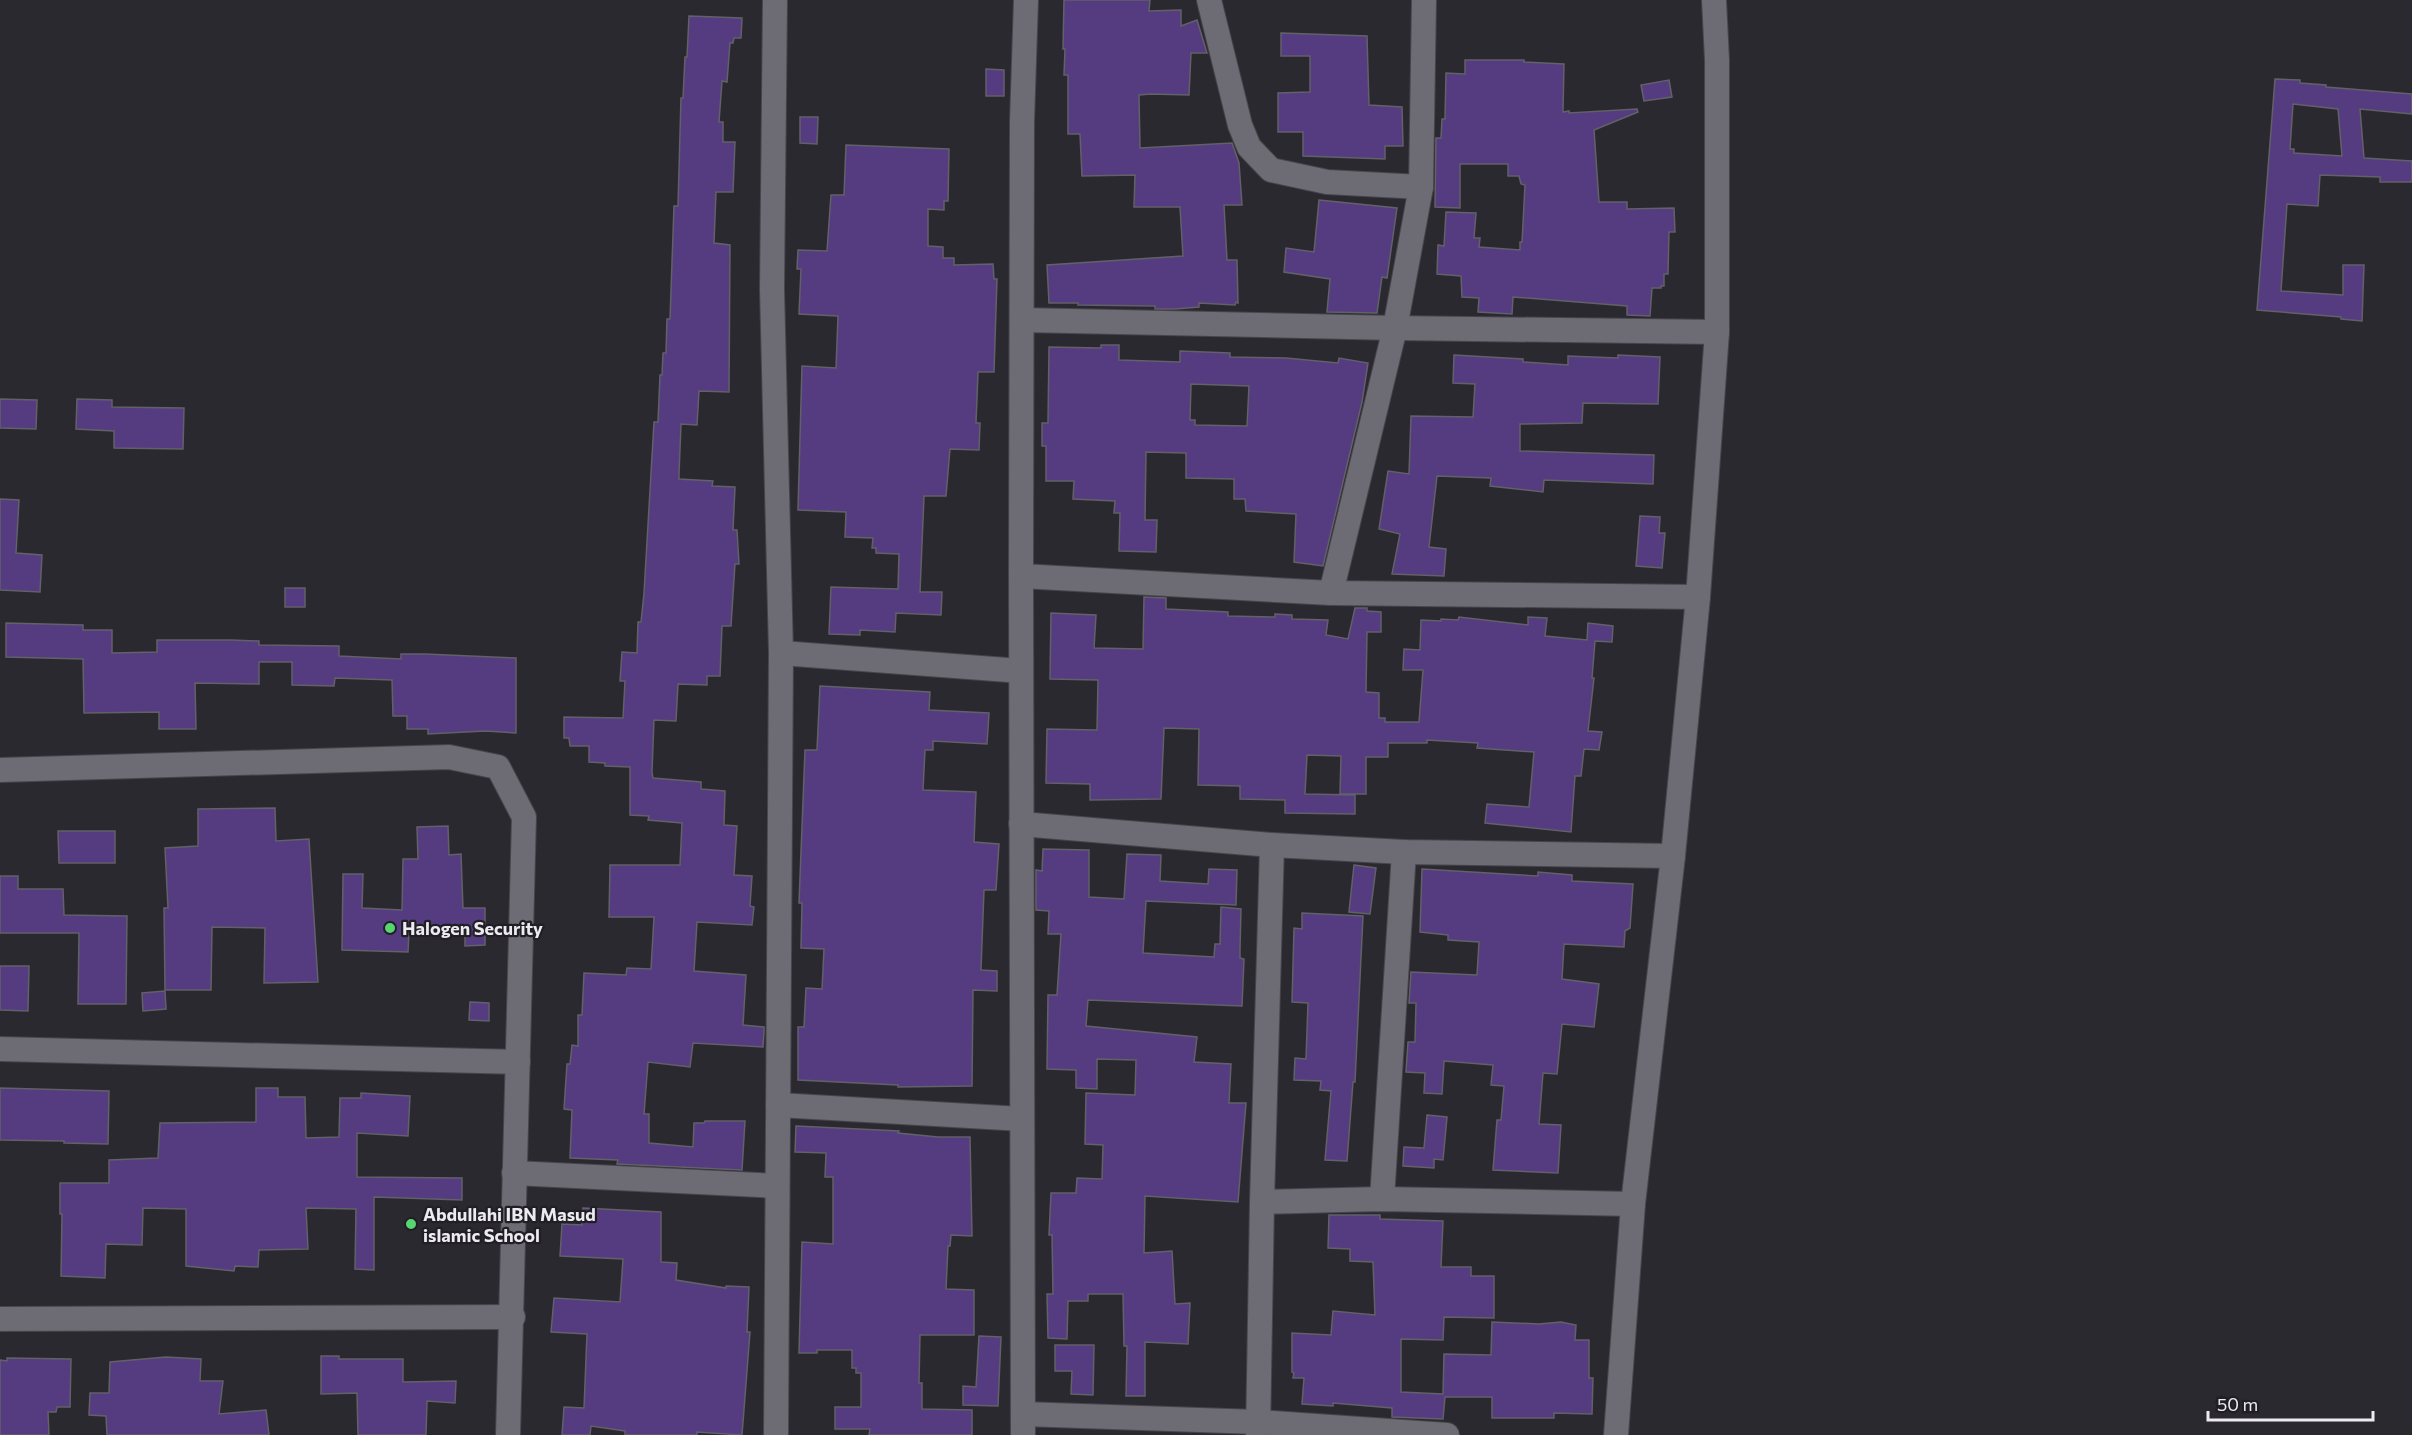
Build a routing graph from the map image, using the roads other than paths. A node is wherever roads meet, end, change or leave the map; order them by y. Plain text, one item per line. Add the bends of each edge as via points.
1 (775, 0) edge
2 (1026, 0) edge
3 (1209, 0) edge
4 (1424, 0) edge
5 (1714, 0) edge
6 (1421, 187) junction
7 (1022, 321) junction
8 (1395, 328) junction
9 (1718, 332) junction
10 (1021, 576) junction
11 (1331, 593) junction
12 (1698, 597) junction
13 (781, 653) junction
14 (1021, 671) junction
15 (0, 770) edge
16 (1021, 824) junction
17 (1272, 845) junction
18 (1404, 852) junction
19 (1672, 856) junction
20 (0, 1049) edge
21 (518, 1062) junction
22 (778, 1105) junction
23 (1022, 1119) junction
24 (514, 1173) junction
25 (777, 1186) junction
26 (1382, 1199) junction
27 (1262, 1202) junction
28 (1633, 1204) junction
29 (513, 1317) junction
30 (0, 1319) edge
31 (1023, 1425) edge
32 (1258, 1429) edge
33 (508, 1435) edge
34 (776, 1435) edge
35 (1447, 1435) edge
36 (1616, 1435) edge

1 - 13 street via 772,290
2 - 7 street
3 - 6 street via 1240,125 1249,147 1271,170 1327,182
4 - 6 street
5 - 9 street
6 - 8 street
7 - 8 street
7 - 10 street
8 - 9 street
8 - 11 street
9 - 12 street
10 - 11 street
10 - 14 street
11 - 12 street
12 - 19 street
13 - 14 street
13 - 22 street
14 - 16 street
15 - 21 street via 449,756 498,767 524,817
16 - 17 street
16 - 23 street
17 - 18 street
17 - 27 street
18 - 19 street
18 - 26 street
19 - 28 street
20 - 21 street
21 - 24 street
22 - 23 street
22 - 25 street
23 - 31 street
24 - 25 street
24 - 29 street
25 - 34 street
26 - 27 street
26 - 28 street
27 - 32 street
28 - 36 street
29 - 30 street
29 - 33 street
31 - 32 street
32 - 35 street

